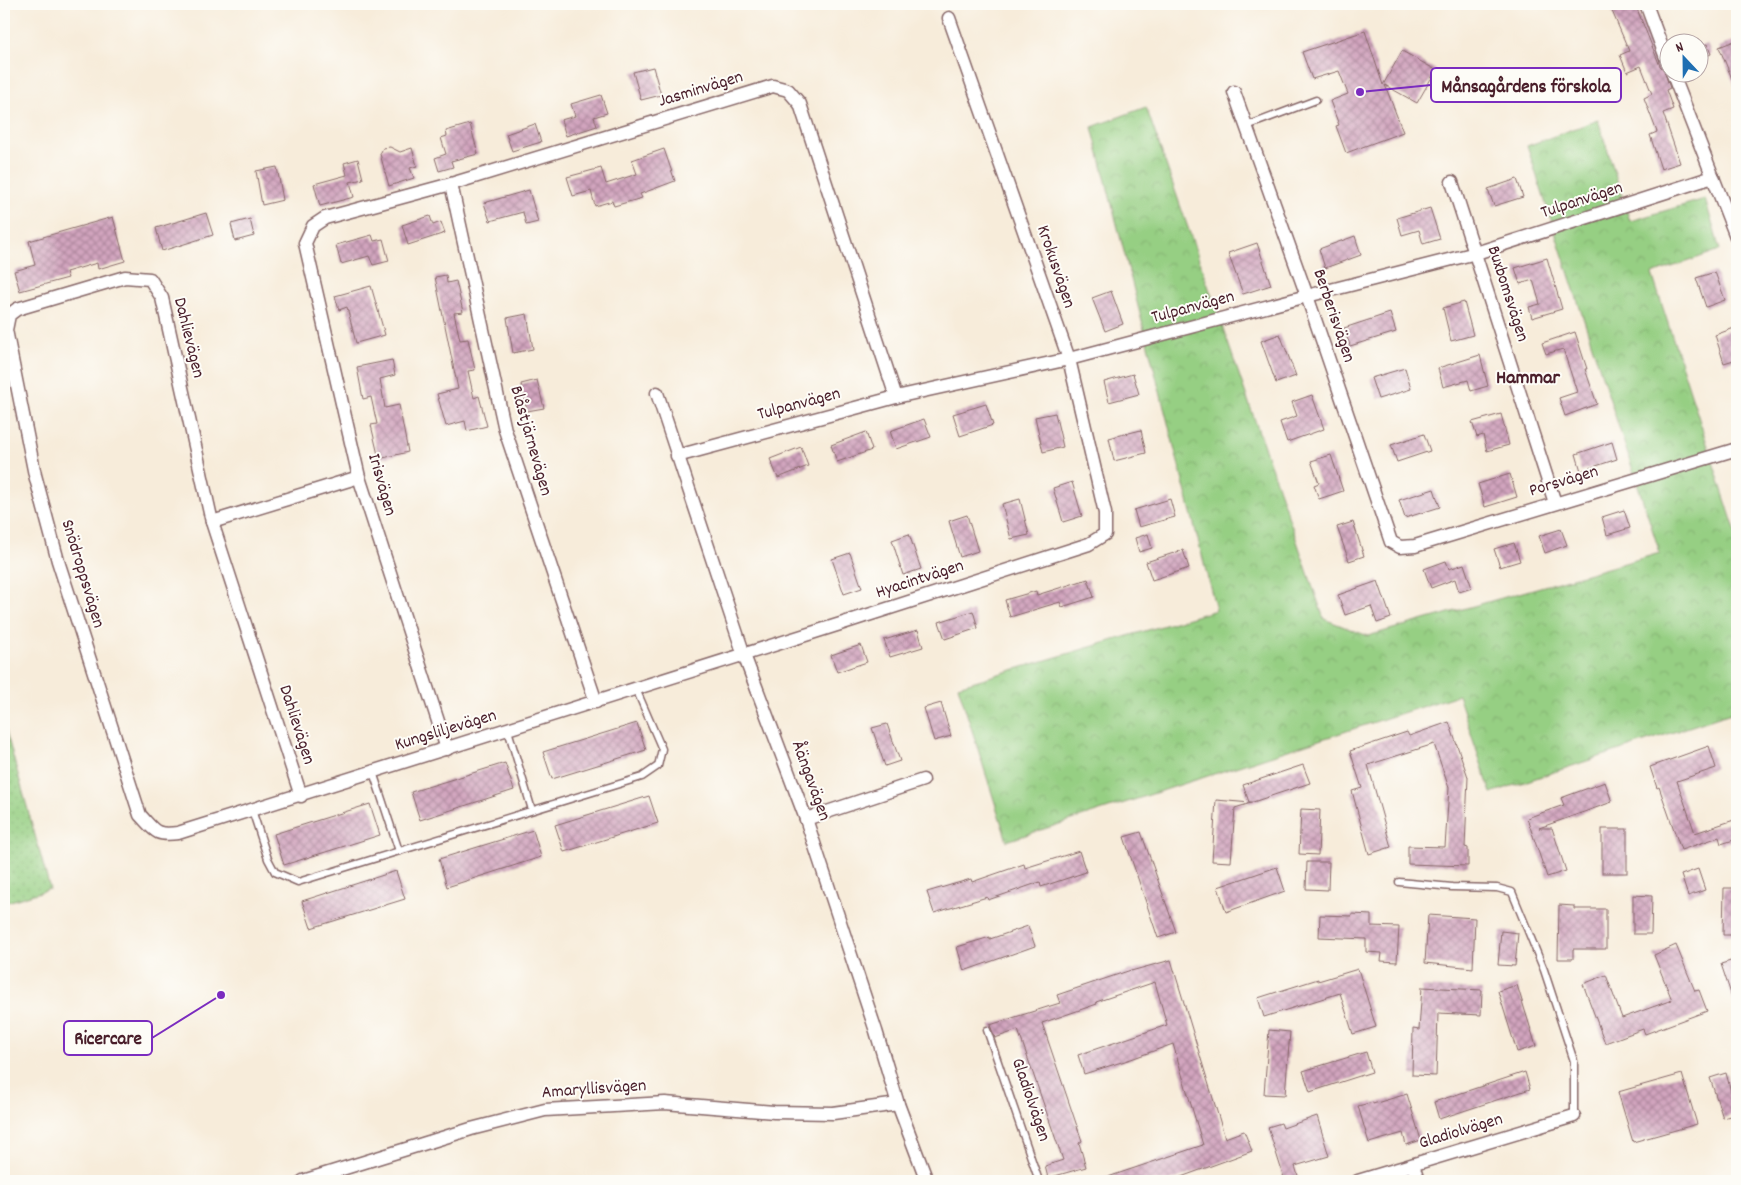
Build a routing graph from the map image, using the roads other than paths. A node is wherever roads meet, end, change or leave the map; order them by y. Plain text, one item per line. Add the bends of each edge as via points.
1 (1646, 4) edge
2 (949, 18) dead end
3 (1658, 36) edge
4 (1676, 82) edge
5 (1234, 92) dead end
6 (1316, 100) dead end
7 (1247, 126) junction
8 (1712, 176) junction
9 (1452, 182) dead end
10 (451, 184) junction
11 (313, 226) joint
12 (1737, 239) edge
13 (1476, 253) junction
14 (1308, 296) junction
15 (9, 315) joint
16 (1069, 359) junction
17 (658, 393) dead end
18 (896, 397) junction
19 (1737, 449) edge
20 (677, 456) junction
21 (359, 477) junction
22 (1555, 503) junction
23 (212, 522) junction
24 (1105, 534) joint
25 (1400, 547) joint
26 (744, 655) junction
27 (636, 689) junction
28 (596, 702) junction
29 (508, 730) junction
30 (447, 749) junction
31 (373, 772) junction
32 (923, 780) dead end
33 (301, 796) junction
34 (252, 810) junction
35 (532, 810) junction
36 (806, 819) junction
37 (157, 833) joint
38 (399, 851) junction
39 (1399, 882) dead end
40 (987, 1030) dead end
41 (898, 1104) junction
42 (1574, 1116) joint
43 (1413, 1165) junction
44 (302, 1181) edge
45 (927, 1181) edge
46 (1039, 1181) edge
47 (1358, 1181) edge
48 (1418, 1181) edge

1 - 3 street
2 - 16 street, Krokusvägen
4 - 8 street
5 - 7 street, Berberisvägen
6 - 7 lane
7 - 14 street, Berberisvägen
8 - 12 street
8 - 13 street, Tulpanvägen
9 - 13 street, Buxbomsvägen
10 - 11 street, Jasminvägen via 325,218
10 - 18 street, Jasminvägen via 773,86 788,90 800,104
10 - 28 street, Blåstjärnevägen via 505,430
11 - 21 street, Irisvägen via 305,243
13 - 14 street, Tulpanvägen
13 - 22 street, Buxbomsvägen
14 - 16 street, Tulpanvägen
14 - 25 street, Berberisvägen via 1391,542
15 - 23 street, Dahlievägen via 17,309 125,276 150,279 162,298
15 - 37 street, Snödroppsvägen via 6,330 35,475 58,561 140,815
16 - 18 street, Tulpanvägen
16 - 24 street, Krokusvägen via 1105,513
17 - 20 street, Åängavägen
18 - 20 street, Tulpanvägen
19 - 22 street, Porsvägen
20 - 26 street, Åängavägen
21 - 23 street
21 - 30 street, Irisvägen
22 - 25 street, Porsvägen via 1415,546
23 - 33 street, Dahlievägen
24 - 26 street, Hyacintvägen via 1089,544
26 - 27 street, Kungsliljevägen
26 - 36 street, Åängavägen
27 - 28 street, Kungsliljevägen
27 - 35 lane via 662,749 658,766 642,777
28 - 29 street, Kungsliljevägen
29 - 30 street, Kungsliljevägen
29 - 35 lane
30 - 31 street, Kungsliljevägen
31 - 33 street, Kungsliljevägen
31 - 38 lane
32 - 36 street
33 - 34 street, Kungsliljevägen
34 - 37 street, Kungsliljevägen via 178,833
34 - 38 lane via 268,859 276,872 298,882
35 - 38 lane
36 - 41 street, Åängavägen
39 - 42 lane via 1497,888 1512,892 1544,970 1574,1061
40 - 46 lane, Gladiolvägen
41 - 44 street, Amaryllisvägen via 833,1113 774,1112 665,1103 545,1110
41 - 45 street, Åängavägen
42 - 43 street, Gladiolvägen
43 - 47 street, Gladiolvägen
43 - 48 street

